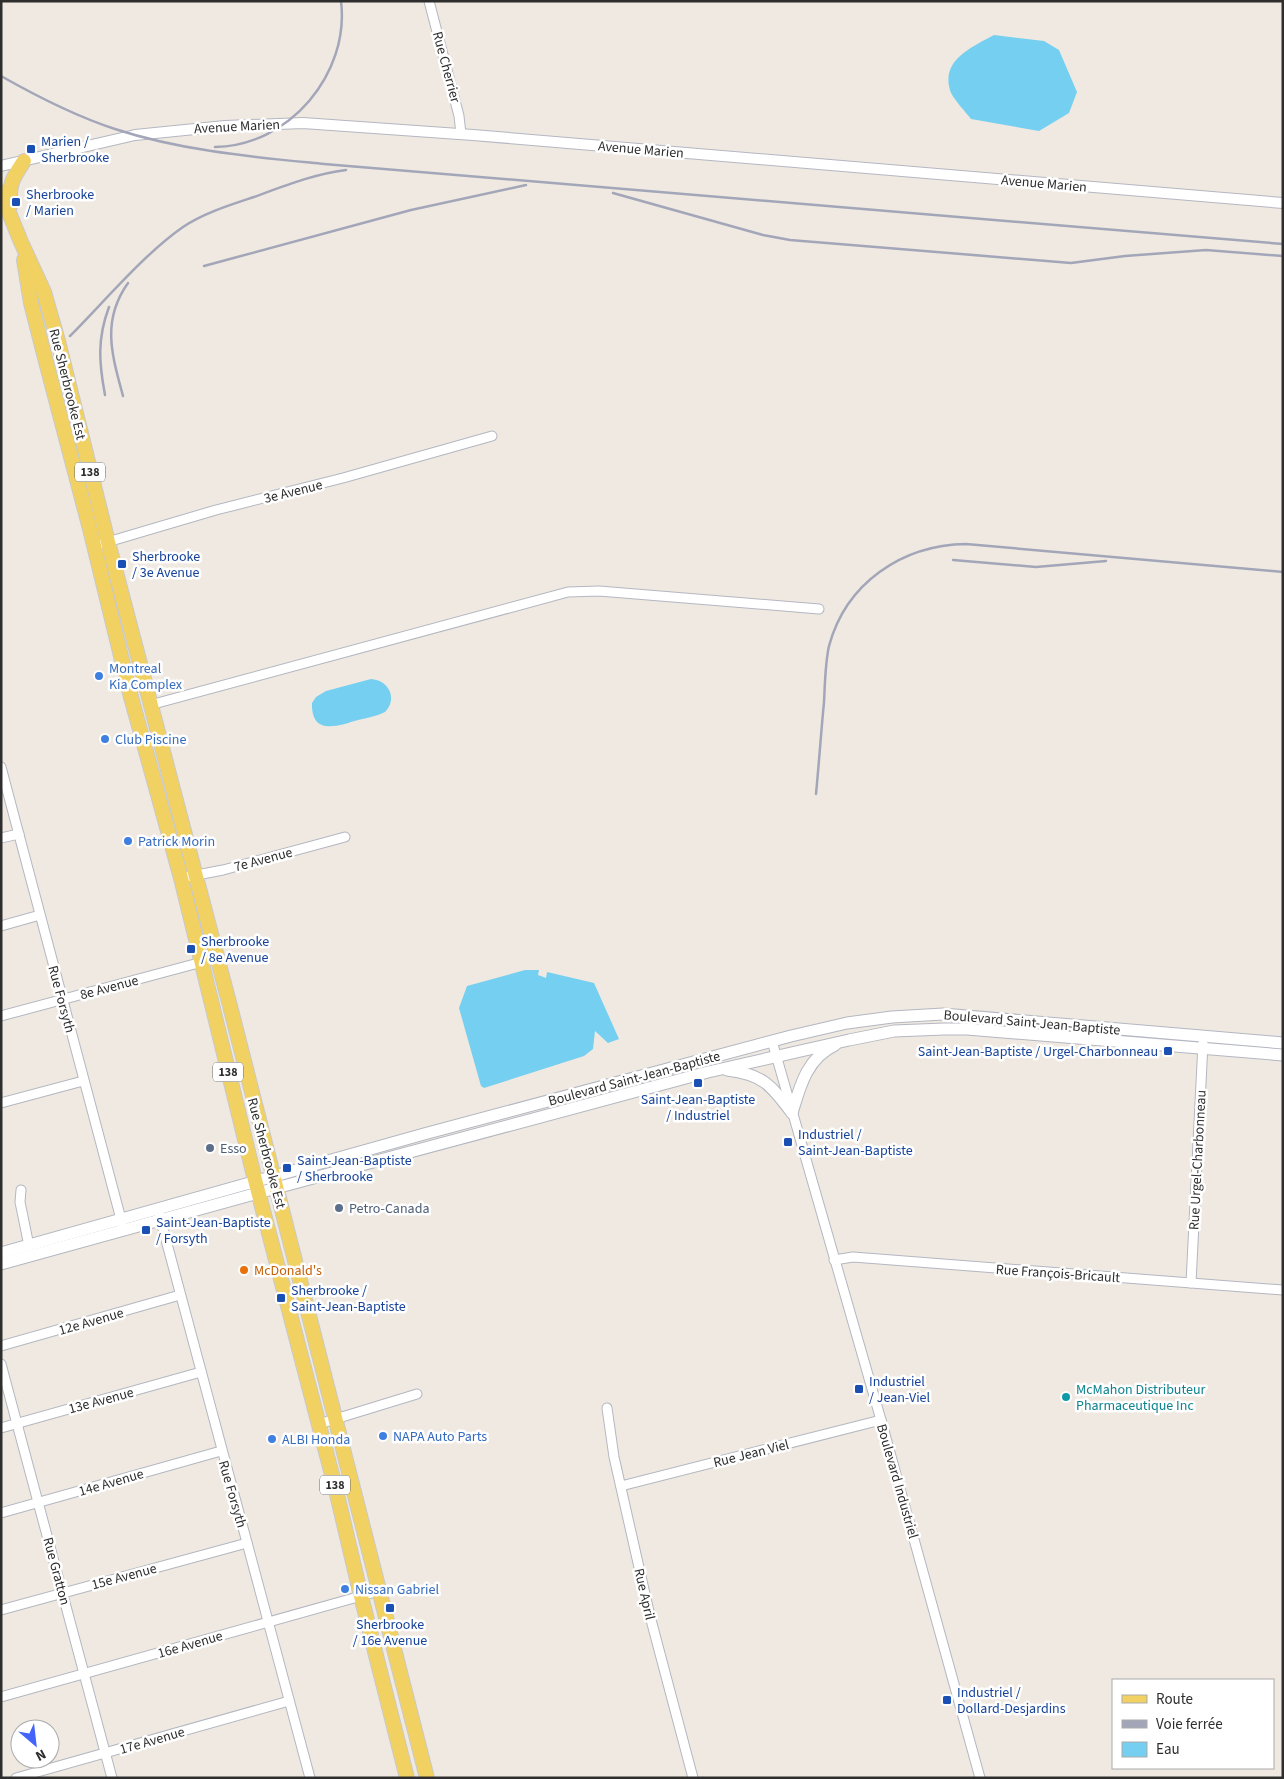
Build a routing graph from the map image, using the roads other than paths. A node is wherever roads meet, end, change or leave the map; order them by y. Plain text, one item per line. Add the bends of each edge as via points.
1 (429, 1) edge
2 (461, 134) junction
3 (24, 161) junction
4 (1, 166) edge
5 (1, 193) edge
6 (1283, 203) edge
7 (13, 221) junction
8 (21, 242) junction
9 (492, 436) dead end
10 (108, 542) junction
11 (94, 546) junction
12 (819, 608) dead end
13 (150, 705) junction
14 (135, 710) junction
15 (1, 767) edge
16 (173, 793) junction
17 (158, 797) junction
18 (182, 827) junction
19 (168, 833) junction
20 (19, 834) junction
21 (345, 837) dead end
22 (1, 838) edge
23 (188, 877) junction
24 (40, 915) junction
25 (1, 926) edge
26 (217, 958) junction
27 (201, 962) junction
28 (62, 1000) junction
29 (1, 1016) edge
30 (849, 1040) junction
31 (772, 1041) junction
32 (1203, 1042) junction
33 (1283, 1043) edge
34 (1283, 1055) edge
35 (776, 1056) junction
36 (243, 1058) junction
37 (226, 1062) junction
38 (708, 1072) junction
39 (83, 1081) junction
40 (600, 1088) junction
41 (604, 1100) junction
42 (1, 1103) edge
43 (792, 1113) junction
44 (461, 1125) junction
45 (424, 1134) junction
46 (464, 1138) junction
47 (428, 1148) junction
48 (274, 1182) junction
49 (257, 1188) junction
50 (20, 1190) dead end
51 (160, 1215) junction
52 (122, 1225) junction
53 (29, 1251) junction
54 (1, 1253) edge
55 (834, 1260) junction
56 (1, 1264) edge
57 (1191, 1283) junction
58 (1283, 1290) edge
59 (180, 1295) junction
60 (314, 1334) junction
61 (298, 1338) junction
62 (1, 1346) edge
63 (1, 1364) edge
64 (200, 1372) junction
65 (417, 1394) dead end
66 (607, 1408) dead end
67 (336, 1419) junction
68 (880, 1420) junction
69 (18, 1423) junction
70 (319, 1424) junction
71 (1, 1428) edge
72 (222, 1451) junction
73 (352, 1486) junction
74 (621, 1486) junction
75 (336, 1490) junction
76 (39, 1502) junction
77 (1, 1513) edge
78 (365, 1536) junction
79 (348, 1540) junction
80 (247, 1543) junction
81 (379, 1591) junction
82 (62, 1593) junction
83 (361, 1596) junction
84 (1, 1610) edge
85 (268, 1622) junction
86 (84, 1674) junction
87 (1, 1697) edge
88 (289, 1702) junction
89 (105, 1753) junction
90 (16, 1778) edge
91 (112, 1778) edge
92 (310, 1778) edge
93 (407, 1778) edge
94 (427, 1778) edge
95 (693, 1778) edge
96 (980, 1778) edge

1 - 2 street, Rue Cherrier
2 - 3 street, Avenue Marien via 303,123 225,126 135,135
2 - 6 street, Avenue Marien
3 - 4 street, Avenue Marien
3 - 7 main road via 11,185
5 - 7 main road, Rue Sherbrooke Est / 138
7 - 8 main road, Rue Sherbrooke Est / 138
8 - 10 main road, Rue Sherbrooke Est / 138 via 44,292
8 - 11 main road, Rue Sherbrooke Est / 138 via 32,303
9 - 10 street, 3e Avenue
10 - 11 street, 3e Avenue
10 - 13 main road, Rue Sherbrooke Est / 138
11 - 14 main road, Rue Sherbrooke Est / 138
12 - 13 street via 599,591 568,592
13 - 14 main road
13 - 16 main road, Rue Sherbrooke Est / 138
14 - 17 main road, Rue Sherbrooke Est / 138
15 - 20 street, Rue Forsyth
16 - 17 main road
16 - 18 main road, Rue Sherbrooke Est / 138
17 - 19 main road, Rue Sherbrooke Est / 138
18 - 19 main road
18 - 23 main road, Rue Sherbrooke Est / 138
19 - 23 main road, Rue Sherbrooke Est / 138
20 - 22 street
20 - 24 street, Rue Forsyth
21 - 23 street, 7e Avenue
23 - 26 main road, Rue Sherbrooke Est / 138
23 - 27 main road, Rue Sherbrooke Est / 138
24 - 25 street
24 - 28 street, Rue Forsyth
26 - 27 street, 8e Avenue
26 - 36 main road, Rue Sherbrooke Est / 138
27 - 28 street, 8e Avenue
27 - 37 main road, Rue Sherbrooke Est / 138
28 - 29 street, 8e Avenue
28 - 39 street, Rue Forsyth
30 - 32 main road, Boulevard Saint-Jean-Baptiste via 894,1031 967,1029
30 - 35 main road, Boulevard Saint-Jean-Baptiste
30 - 43 main road via 818,1056 807,1070
31 - 32 main road, Boulevard Saint-Jean-Baptiste via 847,1023 943,1014
31 - 35 street, Boulevard Industriel
31 - 40 main road, Boulevard Saint-Jean-Baptiste
32 - 33 main road, Boulevard Saint-Jean-Baptiste
32 - 34 main road, Boulevard Saint-Jean-Baptiste
32 - 57 street, Rue Urgel-Charbonneau
35 - 38 main road, Boulevard Saint-Jean-Baptiste
35 - 43 street, Boulevard Industriel
36 - 37 main road
36 - 48 main road, Rue Sherbrooke Est / 138
37 - 49 main road, Rue Sherbrooke Est / 138
38 - 41 main road, Boulevard Saint-Jean-Baptiste
38 - 43 main road via 728,1070 767,1082
39 - 42 street
39 - 52 street, Rue Forsyth
40 - 41 main road
40 - 44 main road, Boulevard Saint-Jean-Baptiste
41 - 46 main road, Boulevard Saint-Jean-Baptiste
43 - 55 street, Boulevard Industriel
44 - 45 main road, Boulevard Saint-Jean-Baptiste
44 - 46 main road
45 - 47 main road
45 - 48 main road, Boulevard Saint-Jean-Baptiste
46 - 47 main road, Boulevard Saint-Jean-Baptiste
47 - 48 main road, Boulevard Saint-Jean-Baptiste
48 - 49 main road, Boulevard Saint-Jean-Baptiste
48 - 60 main road, Rue Sherbrooke Est / 138
49 - 51 main road, Boulevard Saint-Jean-Baptiste
49 - 61 main road, Rue Sherbrooke Est / 138
50 - 53 street
51 - 52 main road, Boulevard Saint-Jean-Baptiste
51 - 59 street, Rue Forsyth
52 - 53 main road, Boulevard Saint-Jean-Baptiste
53 - 54 main road, Boulevard Saint-Jean-Baptiste
53 - 56 main road, Boulevard Saint-Jean-Baptiste
55 - 57 street, Rue François-Bricault via 853,1257
55 - 68 street, Boulevard Industriel
57 - 58 street, Rue François-Bricault
59 - 62 street, 12e Avenue
59 - 64 street, Rue Forsyth
60 - 61 main road
60 - 67 main road, Rue Sherbrooke Est / 138
61 - 70 main road, Rue Sherbrooke Est / 138
63 - 69 street, Rue Gratton
64 - 69 street, 13e Avenue
64 - 72 street, Rue Forsyth
65 - 67 street
66 - 74 street, Rue April
67 - 70 street
67 - 73 main road, Rue Sherbrooke Est / 138
68 - 74 street, Rue Jean Viel
68 - 96 street, Boulevard Industriel
69 - 71 street, 13e Avenue
69 - 76 street, Rue Gratton
70 - 75 main road, Rue Sherbrooke Est / 138
72 - 76 street, 14e Avenue
72 - 80 street, Rue Forsyth
73 - 75 main road
73 - 78 main road, Rue Sherbrooke Est / 138
74 - 95 street, Rue April via 650,1616
75 - 79 main road, Rue Sherbrooke Est / 138
76 - 77 street, 14e Avenue
76 - 82 street, Rue Gratton
78 - 79 main road
78 - 81 main road, Rue Sherbrooke Est / 138
79 - 83 main road, Rue Sherbrooke Est / 138
80 - 82 street, 15e Avenue
80 - 85 street, Rue Forsyth
81 - 83 street, 16e Avenue
81 - 94 main road, Rue Sherbrooke Est / 138
82 - 84 street, 15e Avenue
82 - 86 street, Rue Gratton
83 - 85 street, 16e Avenue
83 - 93 main road, Rue Sherbrooke Est / 138
85 - 86 street, 16e Avenue
85 - 88 street, Rue Forsyth
86 - 87 street, 16e Avenue
86 - 89 street, Rue Gratton
88 - 89 street, 17e Avenue
88 - 92 street, Rue Forsyth
89 - 90 street, 17e Avenue
89 - 91 street, Rue Gratton

